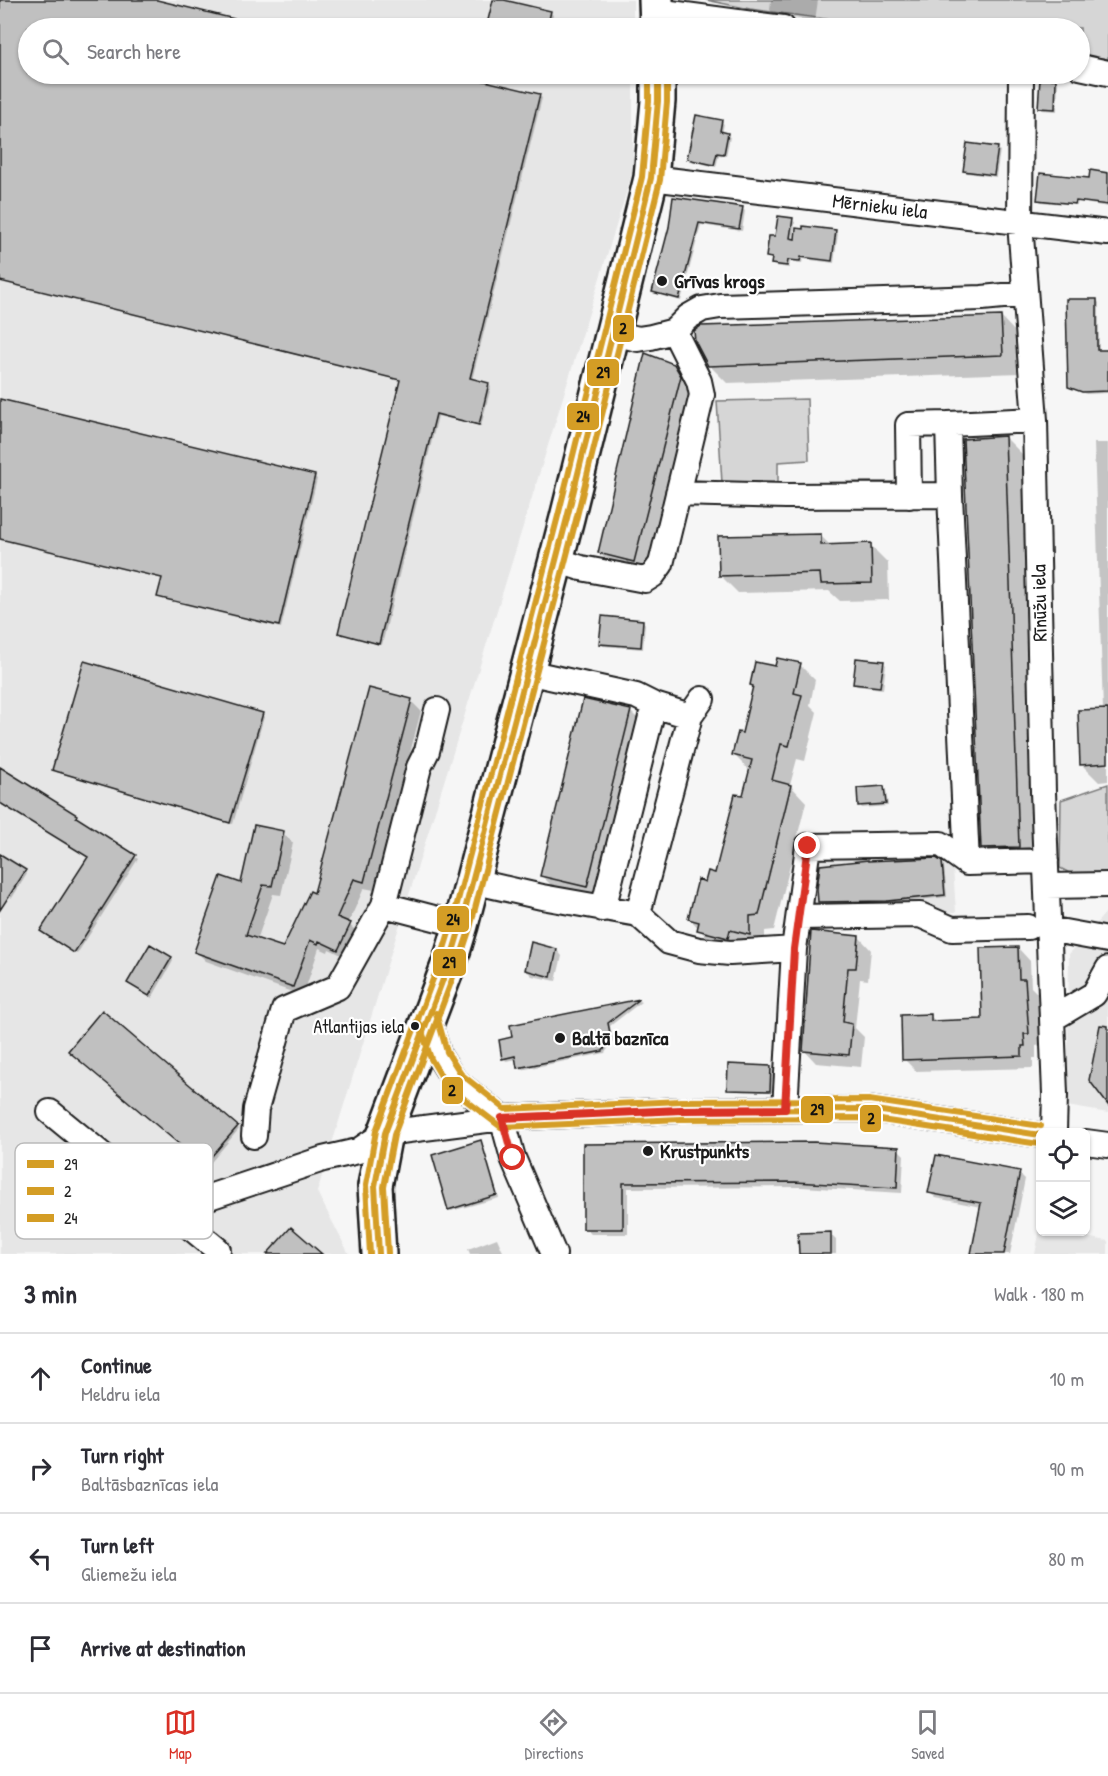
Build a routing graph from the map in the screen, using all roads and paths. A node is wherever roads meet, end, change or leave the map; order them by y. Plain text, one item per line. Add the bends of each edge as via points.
1 (656, 13) edge
2 (698, 18) edge
3 (1090, 69) edge
4 (1108, 73) edge
5 (658, 84) edge
6 (1021, 84) edge
7 (651, 178) junction
8 (1020, 223) junction
9 (1108, 233) edge
10 (1025, 294) junction
11 (674, 331) junction
12 (614, 333) junction
13 (1035, 420) junction
14 (948, 424) junction
15 (678, 493) junction
16 (950, 495) junction
17 (909, 496) junction
18 (556, 560) junction
19 (527, 672) junction
20 (654, 705) junction
21 (437, 710) dead end
22 (1046, 861) junction
23 (967, 863) junction
24 (472, 881) junction
25 (1108, 885) edge
26 (1047, 886) junction
27 (384, 905) junction
28 (603, 909) junction
29 (638, 914) junction
30 (800, 917) junction
31 (460, 925) junction
32 (1038, 928) junction
33 (1108, 940) edge
34 (794, 949) junction
35 (1108, 969) edge
36 (427, 1016) junction
37 (1052, 1018) junction
38 (785, 1109) junction
39 (50, 1112) dead end
40 (502, 1118) junction
41 (1054, 1128) edge
42 (385, 1133) junction
43 (1036, 1134) edge
44 (254, 1136) dead end
45 (88, 1143) edge
46 (1090, 1143) edge
47 (1108, 1145) edge
48 (213, 1196) edge
49 (205, 1239) edge
50 (218, 1250) dead end
51 (379, 1254) edge
52 (554, 1254) edge

1 - 2 street
3 - 4 street
5 - 7 main road
6 - 8 street, Rīnūžu iela
7 - 8 street, Mērnieku iela
7 - 12 main road
8 - 9 street, Mērnieku iela
8 - 10 street, Rīnūžu iela
10 - 11 street via 720,306 688,316
10 - 13 street, Rīnūžu iela
11 - 12 street via 638,339
11 - 15 street via 702,394
12 - 18 main road
13 - 14 street
13 - 22 street, Rīnūžu iela
14 - 16 street
14 - 17 street via 908,425
15 - 17 street
15 - 18 street via 661,564 645,580
16 - 17 street
16 - 23 street
18 - 19 main road
19 - 20 street via 636,696
19 - 24 main road
20 - 28 street
20 - 29 street via 696,707
21 - 27 street via 427,751 418,768
22 - 23 street
22 - 26 street, Rīnūžu iela
23 - 30 street via 941,844 808,846
24 - 28 street
24 - 31 main road
25 - 26 street
26 - 32 street, Rīnūžu iela
27 - 31 street
27 - 44 street via 338,987 284,1010 256,1109
28 - 29 street
29 - 34 street via 669,942 699,950 730,953
30 - 32 street via 920,915 952,929
30 - 34 street
31 - 36 main road
32 - 33 street
32 - 37 street, Rīnūžu iela
34 - 38 street
35 - 37 street via 1095,994
36 - 40 street via 439,1056 454,1080
36 - 42 main road
37 - 41 street, Rīnūžu iela
38 - 40 street
38 - 43 street via 869,1109
39 - 45 street
40 - 42 street
40 - 52 street via 513,1158
42 - 48 street via 358,1151
42 - 51 main road via 375,1186
46 - 47 street
49 - 50 street

